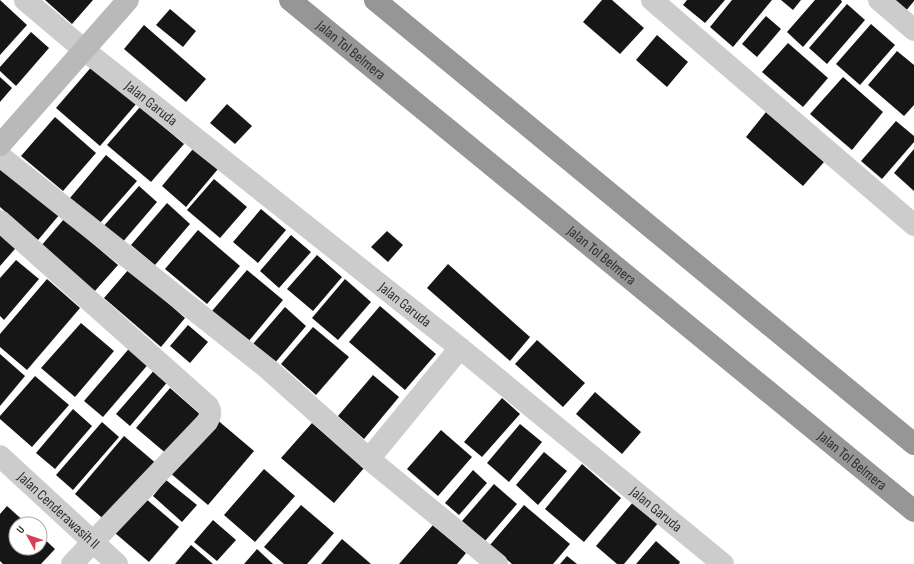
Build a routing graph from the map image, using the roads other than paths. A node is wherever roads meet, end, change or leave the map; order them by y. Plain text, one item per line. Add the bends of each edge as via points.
1 (24, 0) edge
2 (128, 0) edge
3 (290, 0) edge
4 (375, 0) edge
5 (652, 0) edge
6 (879, 0) edge
7 (914, 30) edge
8 (83, 49) junction
9 (0, 145) edge
10 (0, 156) edge
11 (0, 221) edge
12 (914, 225) edge
13 (460, 348) junction
14 (914, 444) edge
15 (0, 456) edge
16 (369, 459) junction
17 (914, 511) edge
18 (92, 541) junction
19 (711, 560) edge
20 (72, 564) edge
21 (117, 564) edge
22 (497, 564) edge

1 - 8 street, Jalan Garuda
2 - 8 street
3 - 17 highway, Jalan Tol Belmera
4 - 14 highway
5 - 12 street
6 - 7 street
8 - 9 street
8 - 13 street, Jalan Garuda
10 - 16 street via 267,368
11 - 18 street via 210,410 211,415 207,422
13 - 16 street
13 - 19 street, Jalan Garuda
15 - 18 street, Jalan Cenderawasih II
16 - 22 street
18 - 20 street
18 - 21 street, Jalan Cenderawasih II

